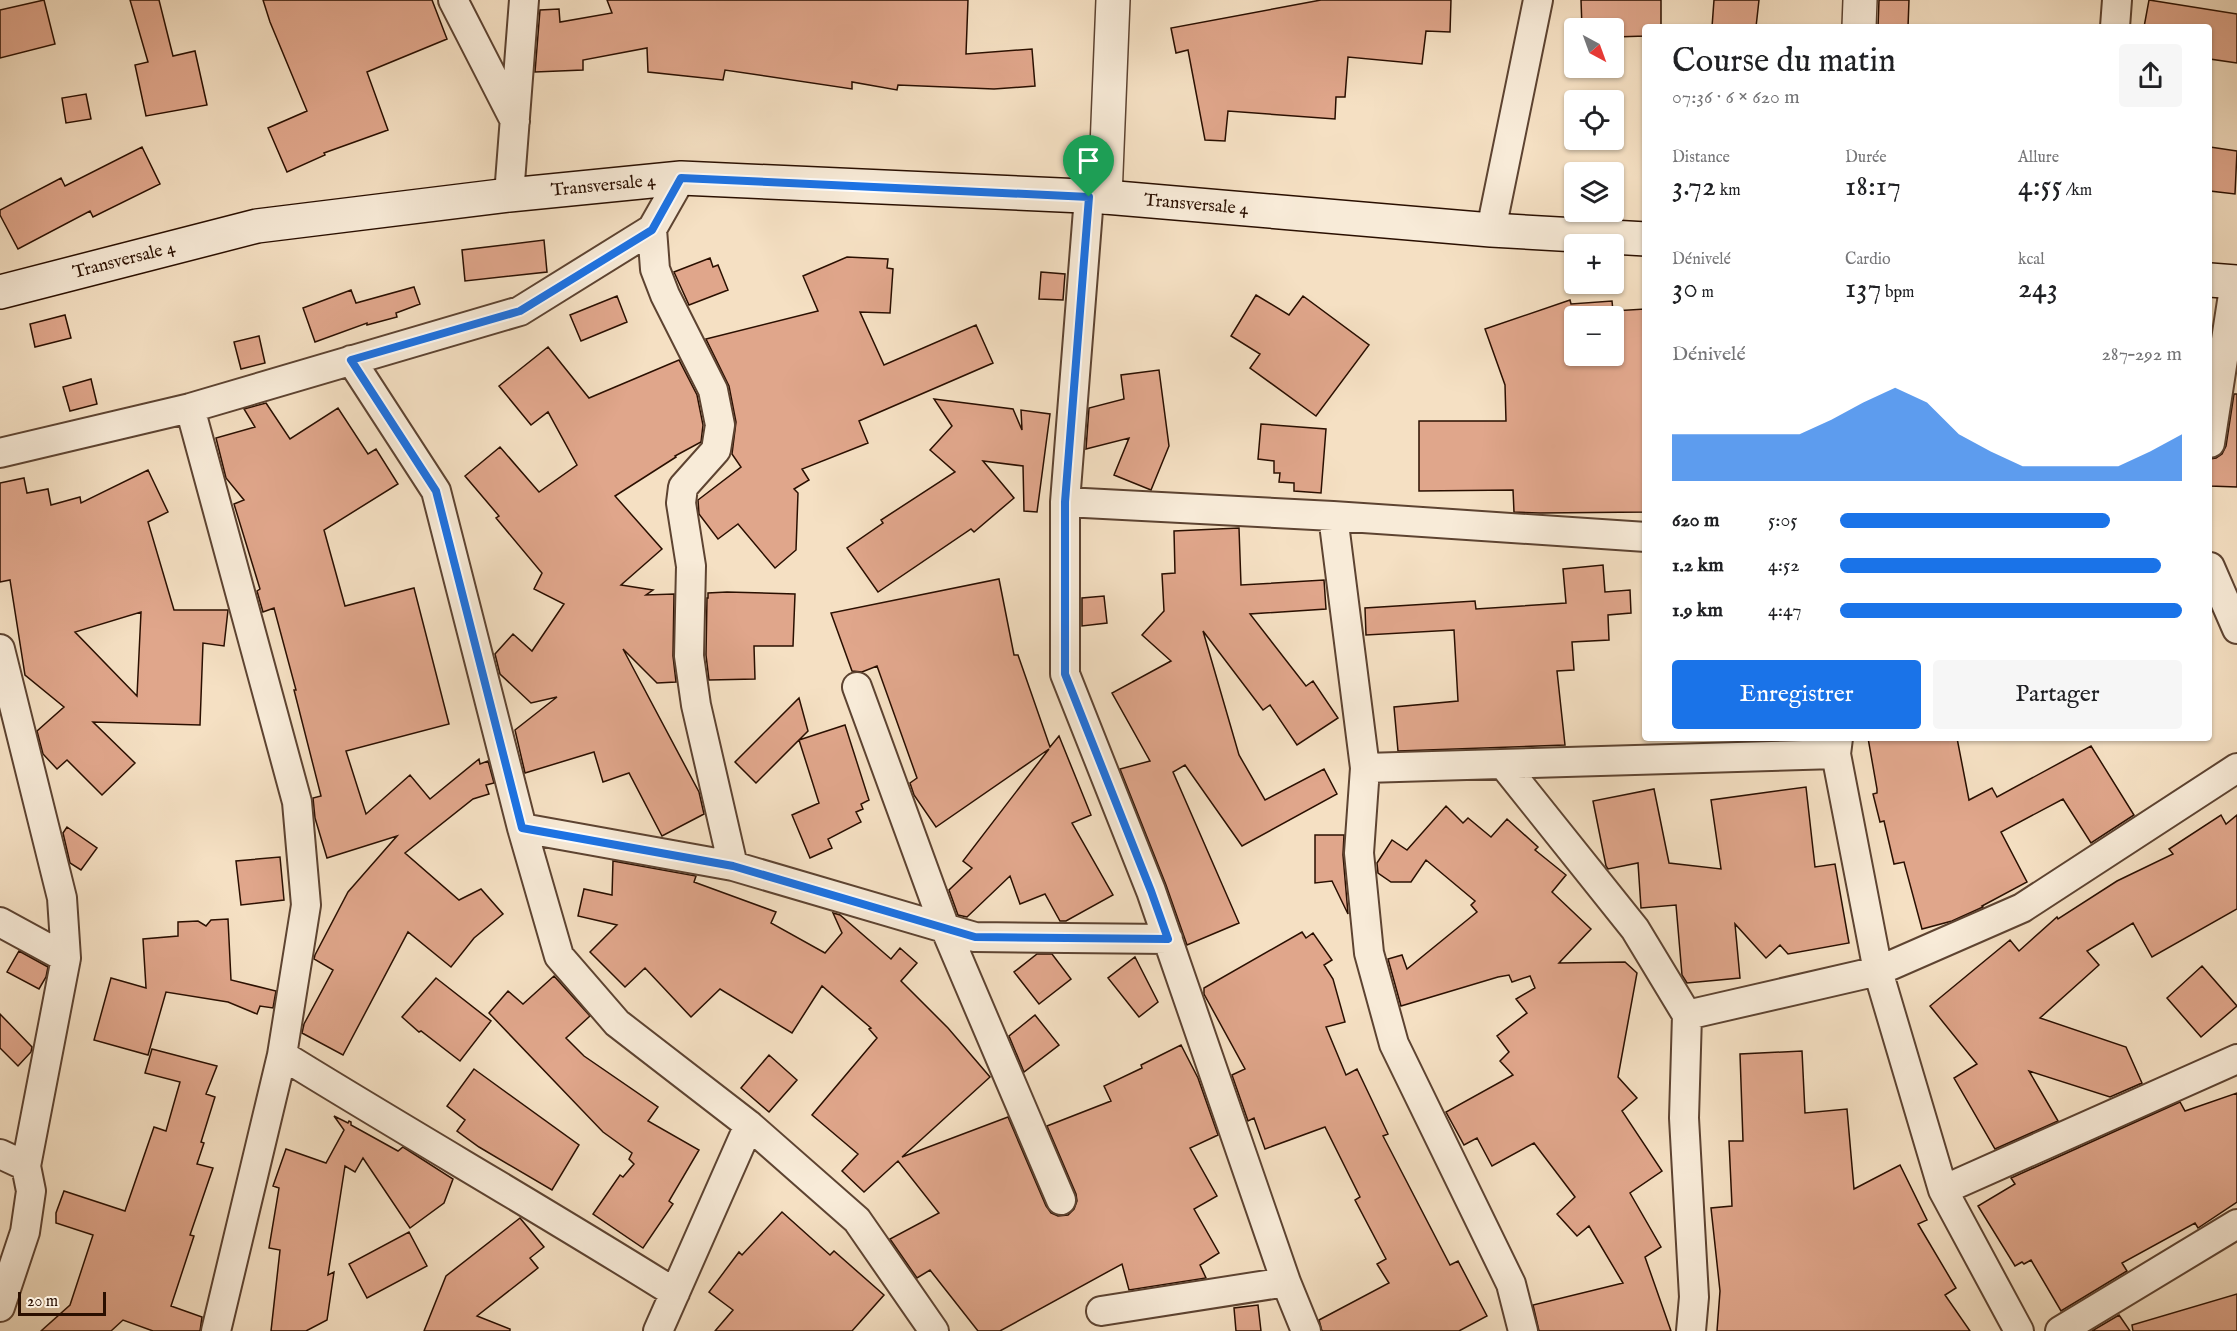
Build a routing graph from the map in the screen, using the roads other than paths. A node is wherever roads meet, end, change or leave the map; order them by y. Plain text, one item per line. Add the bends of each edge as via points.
1 (453, 0) edge
2 (524, 0) edge
3 (1113, 0) edge
4 (1538, 0) edge
5 (1860, 0) edge
6 (2117, 0) edge
7 (1859, 24) edge
8 (2115, 24) edge
9 (515, 120) junction
10 (681, 178) junction
11 (509, 195) junction
12 (1097, 197) junction
13 (652, 230) junction
14 (1491, 230) junction
15 (1642, 239) edge
16 (2227, 281) edge
17 (0, 292) edge
18 (351, 360) junction
19 (190, 408) junction
20 (2212, 424) edge
21 (0, 453) edge
22 (1065, 502) junction
23 (1333, 516) junction
24 (1642, 537) edge
25 (2212, 572) edge
26 (2237, 629) edge
27 (0, 649) edge
28 (857, 687) dead end
29 (1837, 746) edge
30 (1503, 764) junction
31 (1365, 768) junction
32 (2237, 768) edge
33 (522, 828) junction
34 (733, 866) junction
35 (0, 922) edge
36 (945, 928) junction
37 (1168, 939) junction
38 (66, 958) junction
39 (1878, 971) junction
40 (1687, 1015) junction
41 (282, 1055) junction
42 (2237, 1059) edge
43 (749, 1125) junction
44 (0, 1154) edge
45 (26, 1166) junction
46 (1943, 1190) junction
47 (1061, 1200) dead end
48 (2237, 1224) edge
49 (1286, 1282) junction
50 (675, 1293) junction
51 (0, 1306) edge
52 (1101, 1311) dead end
53 (216, 1331) edge
54 (658, 1331) edge
55 (934, 1331) edge
56 (1306, 1331) edge
57 (1522, 1331) edge
58 (1691, 1331) edge
59 (2019, 1331) edge
60 (2060, 1331) edge

1 - 9 street
2 - 9 street
3 - 12 main road
4 - 14 street
5 - 7 main road
6 - 8 street
9 - 11 street
10 - 11 main road, Transversale 4
10 - 12 main road, Transversale 4
10 - 13 street
11 - 17 main road, Transversale 4 via 257,226
12 - 14 main road, Transversale 4
12 - 22 street
13 - 18 street via 520,311
13 - 34 street via 655,269 713,390 720,425 716,450 683,487 681,503 691,566 689,656 696,705
14 - 15 main road, Transversale 4
16 - 20 street
18 - 19 street
18 - 33 street via 436,491
19 - 21 street
19 - 41 street via 297,802 306,905
22 - 23 street
22 - 37 street via 1065,674
23 - 24 street
23 - 31 street
25 - 26 street
27 - 38 street via 62,898
28 - 36 street
29 - 30 street
29 - 39 street
30 - 31 street
30 - 40 street via 1635,929
31 - 57 street via 1359,853 1369,952 1394,1044 1511,1284
32 - 39 street via 2022,908
33 - 34 street
33 - 43 street via 559,956 616,1023
34 - 36 street
35 - 38 street
36 - 37 street via 975,937
36 - 47 street
37 - 49 street
38 - 45 street
39 - 40 street
39 - 46 street
40 - 58 street via 1684,1118 1694,1297
41 - 50 street
41 - 53 street
42 - 46 street
43 - 50 street
43 - 55 street via 857,1220
44 - 45 street
45 - 51 street via 31,1191 25,1232
46 - 59 street
48 - 60 street
49 - 52 street
49 - 56 street
50 - 54 street

